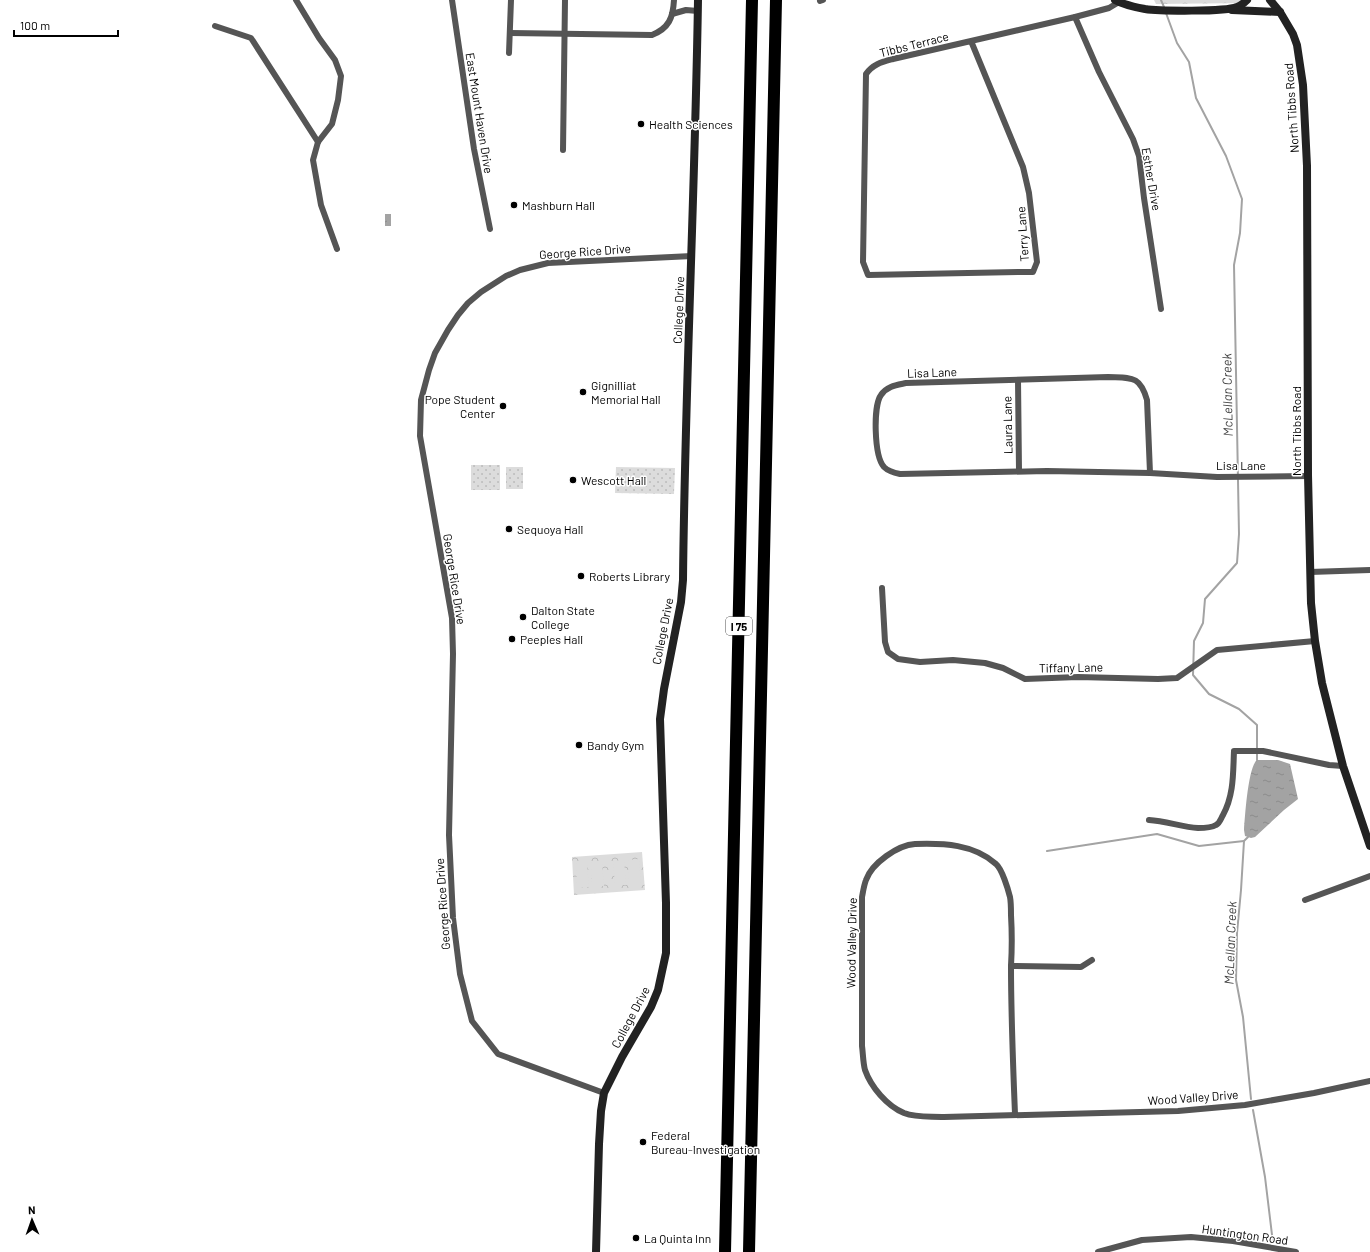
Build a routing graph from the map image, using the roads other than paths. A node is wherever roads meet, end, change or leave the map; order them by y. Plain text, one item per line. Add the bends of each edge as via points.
1 (296, 0) edge
2 (452, 0) edge
3 (511, 0) edge
4 (565, 0) edge
5 (674, 0) edge
6 (698, 0) edge
7 (752, 0) edge
8 (776, 0) edge
9 (1247, 0) edge
10 (1270, 0) edge
11 (1117, 1) edge
12 (1227, 9) junction
13 (698, 11) junction
14 (1280, 12) junction
15 (672, 14) junction
16 (1075, 17) junction
17 (215, 26) dead end
18 (510, 33) junction
19 (564, 34) junction
20 (971, 41) junction
21 (509, 53) dead end
22 (318, 142) junction
23 (563, 150) dead end
24 (490, 229) dead end
25 (337, 249) dead end
26 (692, 256) junction
27 (868, 275) joint
28 (1161, 308) dead end
29 (1018, 380) junction
30 (1019, 471) junction
31 (1150, 473) junction
32 (1308, 476) junction
33 (1370, 570) edge
34 (1310, 572) junction
35 (882, 588) dead end
36 (1315, 641) junction
37 (1343, 766) junction
38 (1149, 820) dead end
39 (1370, 846) edge
40 (1370, 876) edge
41 (1305, 900) dead end
42 (1092, 960) dead end
43 (1012, 966) junction
44 (1370, 1081) edge
45 (604, 1093) junction
46 (1016, 1114) junction
47 (596, 1252) edge
48 (725, 1252) edge
49 (749, 1252) edge
50 (1098, 1252) edge
51 (1296, 1252) edge

1 - 22 street via 334,60 341,76 332,124
2 - 24 street, East Mount Haven Drive via 474,149
3 - 18 street
4 - 19 street
5 - 15 street
6 - 13 street, College Drive
7 - 48 highway, I 75
8 - 49 highway, I 75
9 - 12 street via 1236,8
10 - 14 street, North Tibbs Road
11 - 12 street via 1147,9
11 - 16 street, Tibbs Terrace via 1109,8
12 - 14 street
13 - 15 street via 686,10
13 - 26 street, College Drive
14 - 32 street, North Tibbs Road via 1297,45 1304,85 1307,166
15 - 19 street via 662,31 652,35
16 - 20 street, Tibbs Terrace
16 - 28 street, Esther Drive via 1139,156
17 - 22 street via 251,38
18 - 19 street
18 - 21 street
19 - 23 street
20 - 27 street, Tibbs Terrace via 879,63 871,67 866,74 863,262
20 - 27 street, Terry Lane via 1023,167 1030,193 1037,262 1033,272
22 - 25 street via 313,160 321,205
26 - 45 street, College Drive via 683,580 660,719 666,953 658,990 651,1007
26 - 45 street, George Rice Drive via 548,263 506,276 481,292 458,315 435,353 422,400 420,436 452,618 449,835 452,910 460,974 472,1021 498,1054
29 - 30 street, Laura Lane
29 - 30 street, Lisa Lane via 906,383 890,387 881,394 877,404 876,441 878,456 884,466 891,472 900,474
29 - 31 street, Lisa Lane via 1108,377 1130,378 1140,383 1147,400
30 - 31 street, Lisa Lane
31 - 32 street, Lisa Lane via 1217,477
32 - 34 street, North Tibbs Road
33 - 34 street
34 - 36 street, North Tibbs Road
35 - 36 street, Tiffany Lane via 885,642 888,652 898,659 985,663 1003,668 1025,679 1177,678 1217,650
36 - 37 street, North Tibbs Road via 1322,683
37 - 38 street via 1263,751 1234,751 1230,798 1218,824 1198,828
37 - 39 street, North Tibbs Road
40 - 41 street
42 - 43 street via 1081,967
43 - 46 street, Wood Valley Drive
43 - 46 street, Wood Valley Drive via 1010,897 996,864 985,856 968,848 950,845 909,845 896,850 873,868 866,879 862,897 861,936 862,1046 865,1069 871,1085 886,1101 903,1112 919,1116
44 - 46 street, Wood Valley Drive via 1314,1094 1245,1105 1178,1110
45 - 47 street, College Drive via 599,1144
50 - 51 street, Huntington Road via 1142,1240 1191,1237

